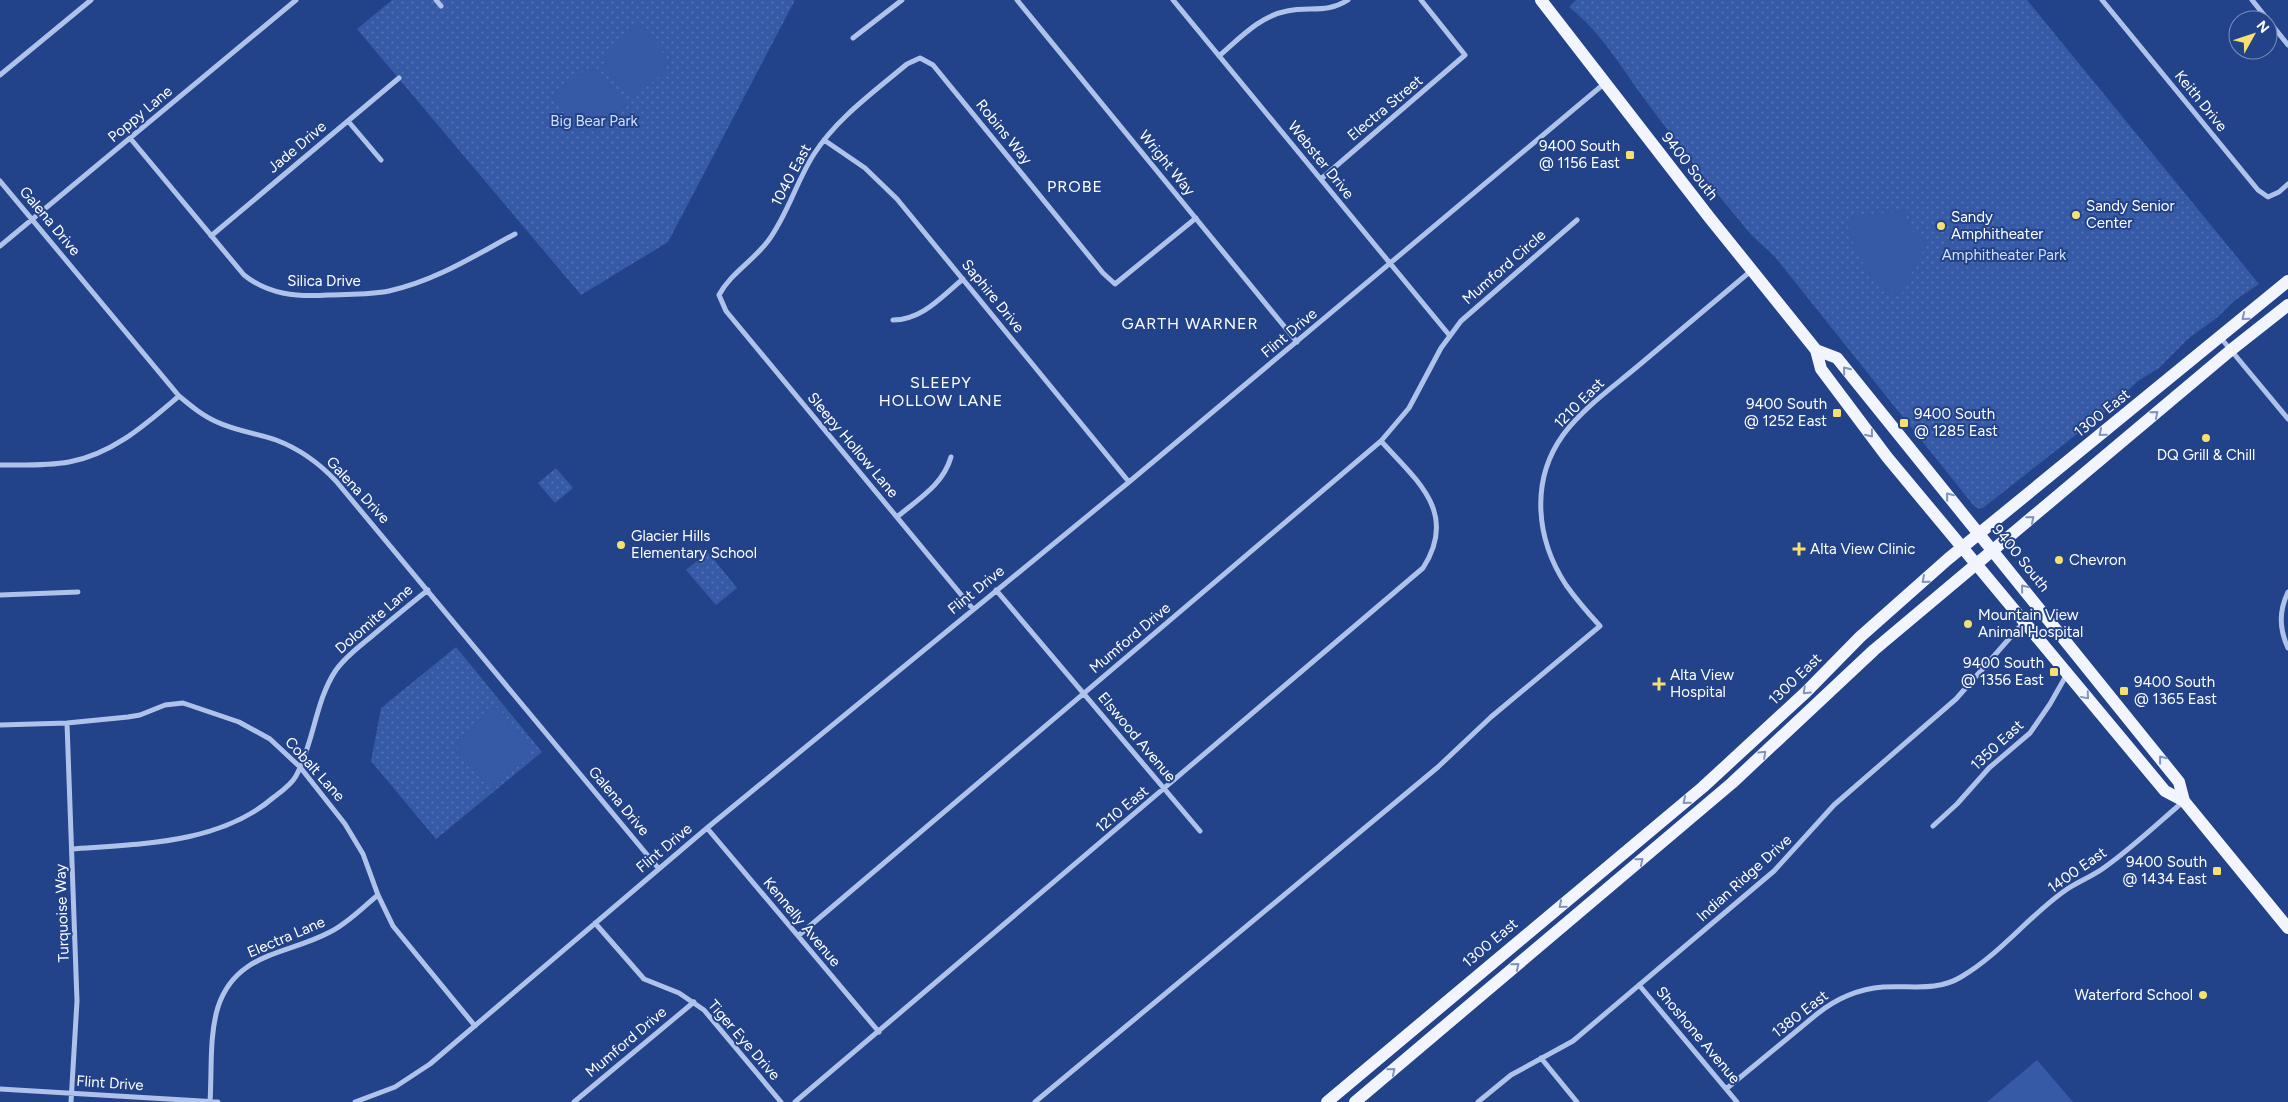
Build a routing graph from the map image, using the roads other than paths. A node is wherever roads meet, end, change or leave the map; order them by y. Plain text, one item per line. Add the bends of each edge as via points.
1 (90, 0) edge
2 (296, 0) edge
3 (436, 0) edge
4 (902, 0) edge
5 (1017, 0) edge
6 (1173, 0) edge
7 (1348, 0) edge
8 (1421, 0) edge
9 (1541, 0) edge
10 (2102, 0) edge
11 (2252, 0) edge
12 (441, 6) dead end
13 (2260, 10) edge
14 (2278, 32) edge
15 (853, 38) dead end
16 (2288, 44) edge
17 (1220, 56) junction
18 (920, 58) joint
19 (0, 75) edge
20 (399, 78) dead end
21 (1606, 83) junction
22 (348, 121) junction
23 (130, 138) junction
24 (824, 140) junction
25 (381, 160) dead end
26 (1321, 179) junction
27 (0, 181) edge
28 (2288, 184) edge
29 (1196, 218) junction
30 (32, 220) junction
31 (1577, 220) dead end
32 (515, 234) dead end
33 (211, 236) junction
34 (0, 246) edge
35 (1390, 264) junction
36 (1752, 270) junction
37 (963, 279) junction
38 (2288, 281) edge
39 (719, 295) joint
40 (2288, 305) edge
41 (893, 320) dead end
42 (1450, 336) junction
43 (2220, 337) junction
44 (1297, 342) junction
45 (1816, 350) junction
46 (2230, 350) junction
47 (179, 396) junction
48 (2288, 419) edge
49 (1381, 441) junction
50 (951, 457) dead end
51 (0, 465) edge
52 (1129, 482) junction
53 (897, 517) junction
54 (1979, 534) junction
55 (1962, 548) junction
56 (1993, 550) junction
57 (1976, 565) junction
58 (428, 590) junction
59 (996, 590) junction
60 (78, 592) dead end
61 (2288, 592) edge
62 (0, 595) edge
63 (973, 609) junction
64 (2024, 622) junction
65 (2288, 648) edge
66 (2067, 674) junction
67 (1084, 694) junction
68 (67, 722) junction
69 (0, 725) edge
70 (300, 767) junction
71 (1165, 789) junction
72 (2184, 801) junction
73 (1933, 826) dead end
74 (707, 828) junction
75 (1200, 831) dead end
76 (72, 849) junction
77 (659, 869) junction
78 (378, 895) junction
79 (595, 923) junction
80 (2288, 928) edge
81 (798, 936) junction
82 (1960, 978) joint
83 (1639, 985) junction
84 (694, 1002) junction
85 (474, 1026) junction
86 (879, 1032) junction
87 (1541, 1058) junction
88 (0, 1089) edge
89 (1726, 1089) junction
90 (72, 1093) junction
91 (71, 1102) edge
92 (210, 1102) edge
93 (218, 1102) edge
94 (354, 1102) edge
95 (574, 1102) edge
96 (781, 1102) edge
97 (795, 1102) edge
98 (1035, 1102) edge
99 (1327, 1102) edge
100 (1355, 1102) edge
101 (1478, 1102) edge
102 (1577, 1102) edge
103 (1737, 1102) edge

1 - 19 street
2 - 23 street, Poppy Lane
3 - 12 street
4 - 15 street
5 - 29 street, Wright Way
6 - 17 street, Webster Drive
7 - 17 street via 1324,9 1286,11 1265,18
8 - 26 street, Electra Street via 1465,55
9 - 21 main road, 9400 South
10 - 28 street, Keith Drive via 2258,190 2268,197
11 - 13 street
14 - 16 street
17 - 26 street, Webster Drive
18 - 24 street, 1040 East via 908,64 859,105
18 - 29 street, Robins Way via 933,64 1115,284
20 - 22 street, Jade Drive
21 - 35 street, Flint Drive
21 - 36 main road, 9400 South
22 - 25 street
22 - 33 street, Jade Drive
23 - 30 street, Poppy Lane
23 - 33 street, Silica Drive
24 - 37 street, Saphire Drive via 882,182
24 - 39 street, 1040 East via 768,241
26 - 35 street, Webster Drive
27 - 30 street, Galena Drive
29 - 44 street, Wright Way
30 - 34 street, Poppy Lane
30 - 47 street, Galena Drive
31 - 42 street, Mumford Circle via 1476,307
32 - 33 street, Silica Drive via 448,270 408,286 388,291 315,296 281,294 254,283
35 - 42 street, Webster Drive
35 - 44 street, Flint Drive
36 - 45 main road, 9400 South
36 - 98 street, 1210 East via 1590,406 1563,436 1551,457 1541,494 1542,531 1564,581 1600,626 1438,767
37 - 41 street via 919,316
37 - 52 street, Saphire Drive
38 -> 43 main road, 1300 East
39 - 53 street, Sleepy Hollow Lane via 729,315
40 - 46 main road
42 - 49 street, Mumford Drive via 1409,408
43 - 46 street
43 -> 54 main road, 1300 East
44 - 52 street, Flint Drive
54 -> 45 main road, 9400 South via 1837,358
45 -> 55 main road, 9400 South via 1821,369 1887,457
46 - 48 street
56 -> 46 main road
47 - 51 street via 122,441 86,458 68,462
47 - 58 street, Galena Drive via 215,422 276,440 320,465 352,498
49 - 67 street, Mumford Drive
49 - 71 street, 1210 East via 1427,493 1436,517 1435,542 1423,568
50 - 53 street via 948,471 938,484
52 - 59 street, Flint Drive
53 - 63 street, Sleepy Hollow Lane
54 - 55 main road, 1300 East
54 - 56 main road, 9400 South
55 - 57 main road, 9400 South
55 -> 99 main road, 1300 East via 1860,637 1703,787
56 - 57 main road
72 -> 56 main road, 9400 South via 2179,782
57 - 64 main road, 9400 South
100 -> 57 main road via 1732,783 1874,650
58 - 70 street, Dolomite Lane via 337,669 325,691
58 - 77 street, Galena Drive
59 - 63 street, Flint Drive
59 - 67 street, Elswood Avenue
60 - 62 street
61 - 65 street via 2280,615 2281,630
63 - 74 street, Flint Drive
64 - 66 main road, 9400 South
64 - 83 street, Indian Ridge Drive via 1956,699 1826,813 1785,862
66 -> 72 main road, 9400 South via 2165,791
66 - 73 street, 1350 East via 2030,733 1978,778 1958,804
67 - 71 street, Elswood Avenue
67 - 81 street, Mumford Drive
68 - 69 street, Cobalt Lane
68 - 70 street, Cobalt Lane via 134,716 165,705 183,703 255,730 286,752
68 - 76 street, Turquoise Way
70 - 76 street, Dolomite Lane via 292,782 265,806 227,825 169,840
70 - 78 street, Cobalt Lane via 355,838
71 - 75 street, Elswood Avenue
71 - 86 street, 1210 East
72 - 80 main road, 9400 South
72 - 82 street, 1400 East via 2105,867 2062,892
74 - 77 street, Flint Drive
74 - 81 street, Kennelly Avenue
76 - 90 street, Turquoise Way via 77,1001
77 - 79 street, Flint Drive
78 - 85 street, Cobalt Lane via 392,926
78 - 92 street, Electra Lane via 332,931 255,961 232,980 214,1023
79 - 84 street, Tiger Eye Drive via 644,979 679,992
79 - 85 street, Flint Drive
81 - 86 street, Kennelly Avenue
82 - 89 street, 1380 East via 1934,987 1885,987 1847,995 1831,1003
83 - 87 street, Indian Ridge Drive via 1573,1041
83 - 89 street, Shoshone Avenue
84 - 95 street, Mumford Drive
84 - 96 street, Tiger Eye Drive
85 - 94 street, Flint Drive via 413,1076 395,1087
86 - 97 street, 1210 East
87 - 101 street, Indian Ridge Drive
87 - 102 street
88 - 90 street, Flint Drive
89 - 103 street, Shoshone Avenue
90 - 91 street, Turquoise Way
90 - 92 street, Flint Drive
92 - 93 street, Flint Drive

